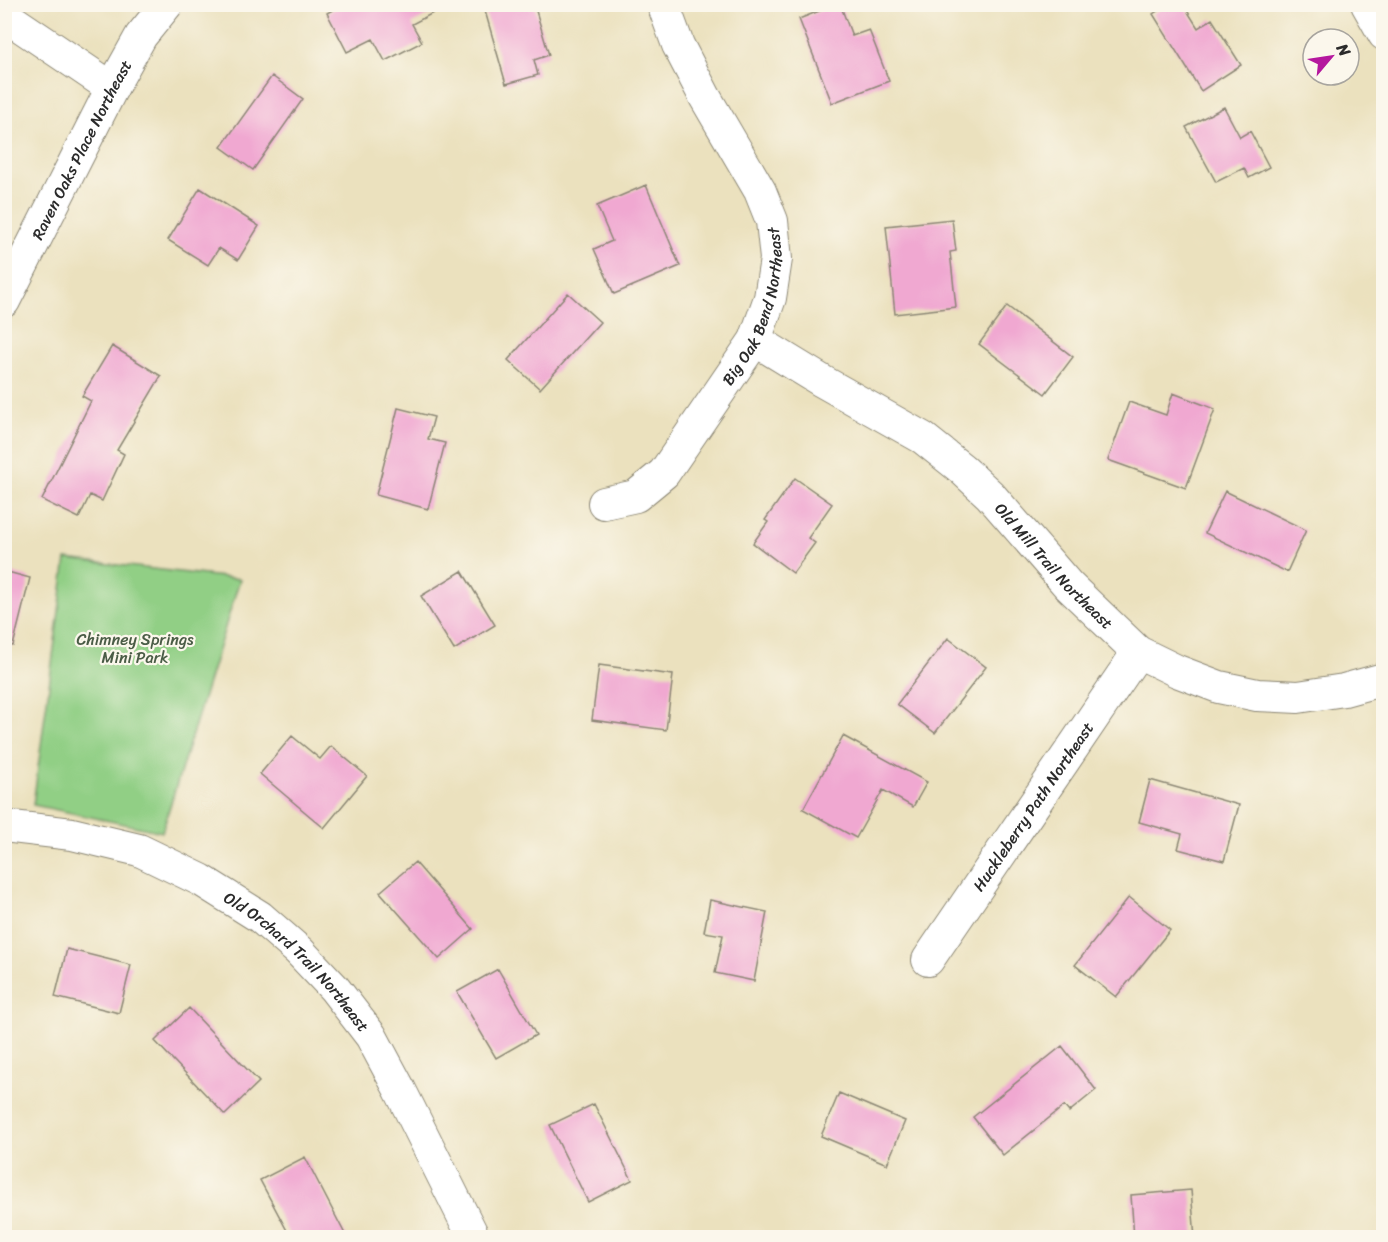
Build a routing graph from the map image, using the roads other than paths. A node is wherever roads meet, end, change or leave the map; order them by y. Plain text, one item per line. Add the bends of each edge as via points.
1 (167, 4) edge
2 (663, 4) edge
3 (1367, 4) edge
4 (4, 15) edge
5 (1383, 33) edge
6 (112, 88) junction
7 (4, 301) edge
8 (755, 340) junction
9 (604, 503) dead end
10 (1138, 652) junction
11 (1383, 679) edge
12 (4, 826) edge
13 (928, 960) dead end
14 (474, 1238) edge

1 - 6 street, Raven Oaks Place Northeast via 141,36
2 - 8 street, Big Oak Bend Northeast via 678,45 760,191 772,221 776,259 770,298
3 - 5 street
4 - 6 street
6 - 7 street, Raven Oaks Place Northeast
8 - 9 street, Big Oak Bend Northeast via 664,473 636,496
8 - 10 street, Old Mill Trail Northeast via 923,438 962,469 990,495 1068,585
10 - 11 street, Old Mill Trail Northeast via 1220,687 1257,694 1298,697
10 - 13 street, Huckleberry Path Northeast
12 - 14 street, Old Orchard Trail Northeast via 72,834 139,850 201,880 260,917 299,951 334,988 370,1036

